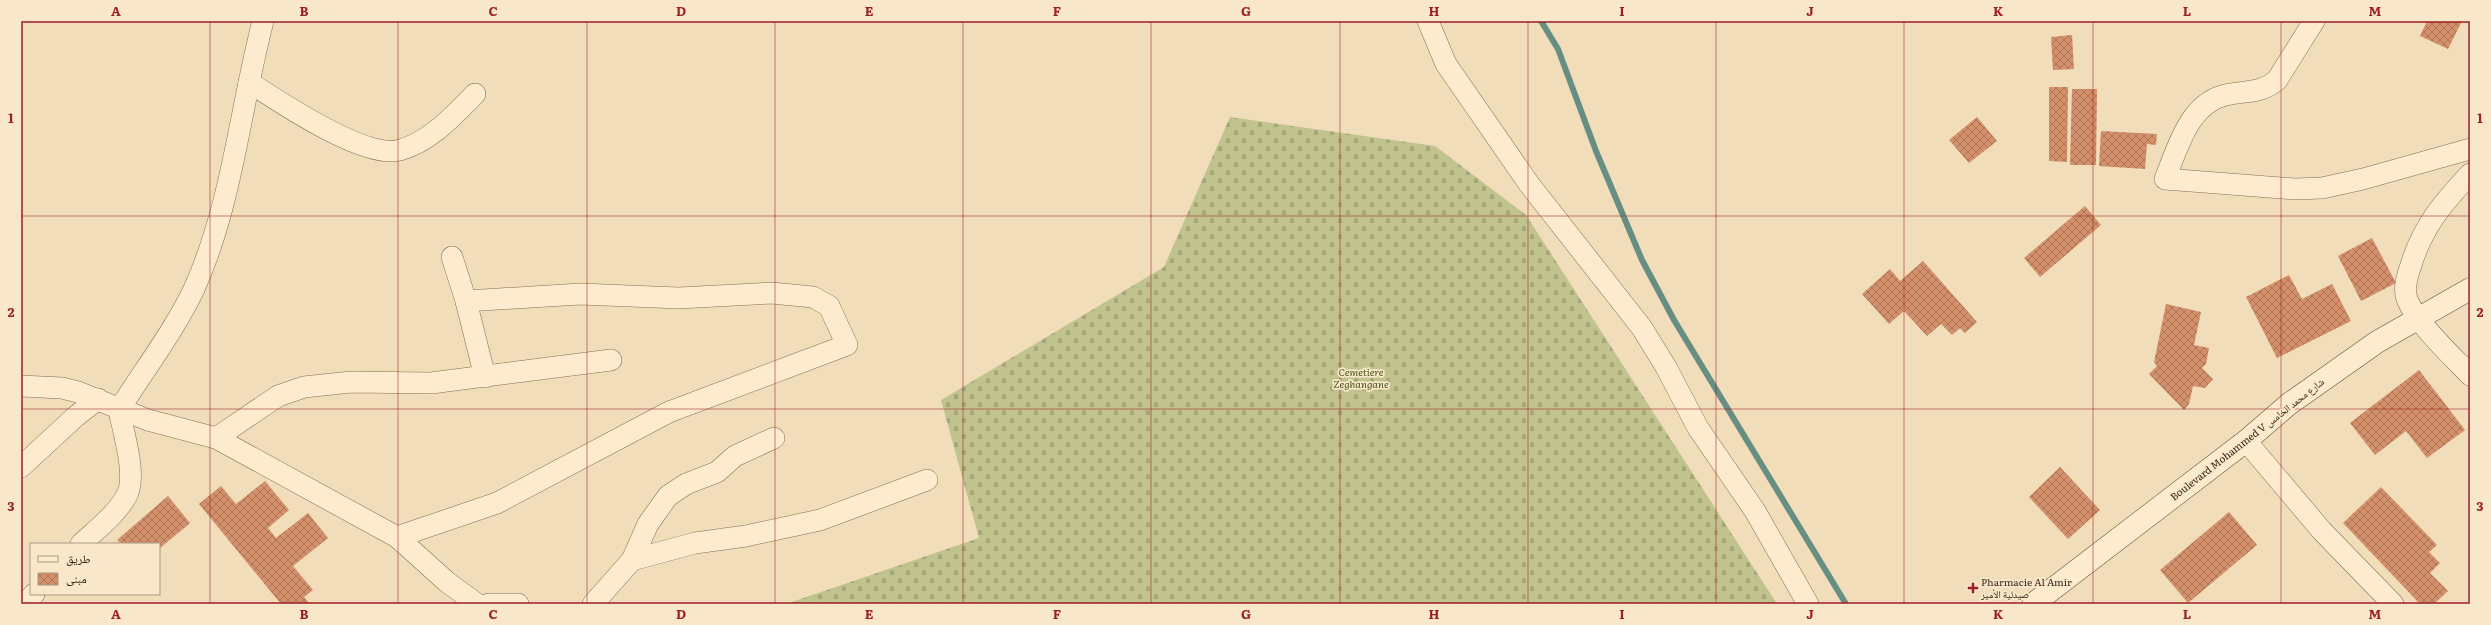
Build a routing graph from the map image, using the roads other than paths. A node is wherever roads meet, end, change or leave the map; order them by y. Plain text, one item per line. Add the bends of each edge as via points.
1 (263, 21) edge
2 (1428, 21) edge
3 (2314, 21) edge
4 (249, 82) junction
5 (475, 94) dead end
6 (2470, 149) edge
7 (2470, 174) edge
8 (452, 257) dead end
9 (2470, 289) edge
10 (466, 301) junction
11 (2418, 318) junction
12 (611, 360) dead end
13 (2470, 375) edge
14 (485, 377) junction
15 (21, 386) edge
16 (98, 400) junction
17 (119, 410) junction
18 (216, 438) junction
19 (774, 438) dead end
20 (2246, 441) junction
21 (21, 467) edge
22 (927, 480) dead end
23 (397, 538) junction
24 (82, 543) edge
25 (632, 560) junction
26 (33, 595) edge
27 (25, 604) edge
28 (477, 604) edge
29 (489, 604) edge
30 (518, 604) edge
31 (593, 604) edge
32 (1808, 604) edge
33 (2033, 604) edge
34 (2393, 604) edge

1 - 4 street
2 - 32 street via 1446,64 1529,184 1642,328 1698,428 1755,510
3 - 6 street via 2272,85 2263,90 2220,97 2202,107 2194,116 2165,180 2295,189 2322,188
4 - 5 street via 303,118 359,143 387,151 409,147 438,130
4 - 17 street via 218,217 194,288 179,317
7 - 11 street via 2439,208 2416,248 2407,276 2406,295
8 - 10 street
9 - 11 main road, Boulevard Mohammed V شارع محمد الخامس
10 - 14 street
10 - 23 street via 588,294 679,298 772,293 813,297 829,306 847,345 669,412 497,503
11 - 13 street
11 - 20 main road, Boulevard Mohammed V شارع محمد الخامس via 2289,404
12 - 14 street
14 - 18 street via 432,383 351,382 304,387 278,396
15 - 16 street via 62,388
16 - 17 street
16 - 21 street via 75,417
17 - 18 street
17 - 24 street via 131,471 129,488 120,505
18 - 23 street
19 - 25 street via 734,456 717,472 686,484 668,496 648,524
20 - 33 main road, Boulevard Mohammed V شارع محمد الخامس
20 - 34 street via 2322,531
22 - 25 street via 820,520 746,536 695,543
23 - 28 street via 447,582
25 - 31 street
26 - 27 street
29 - 30 street

